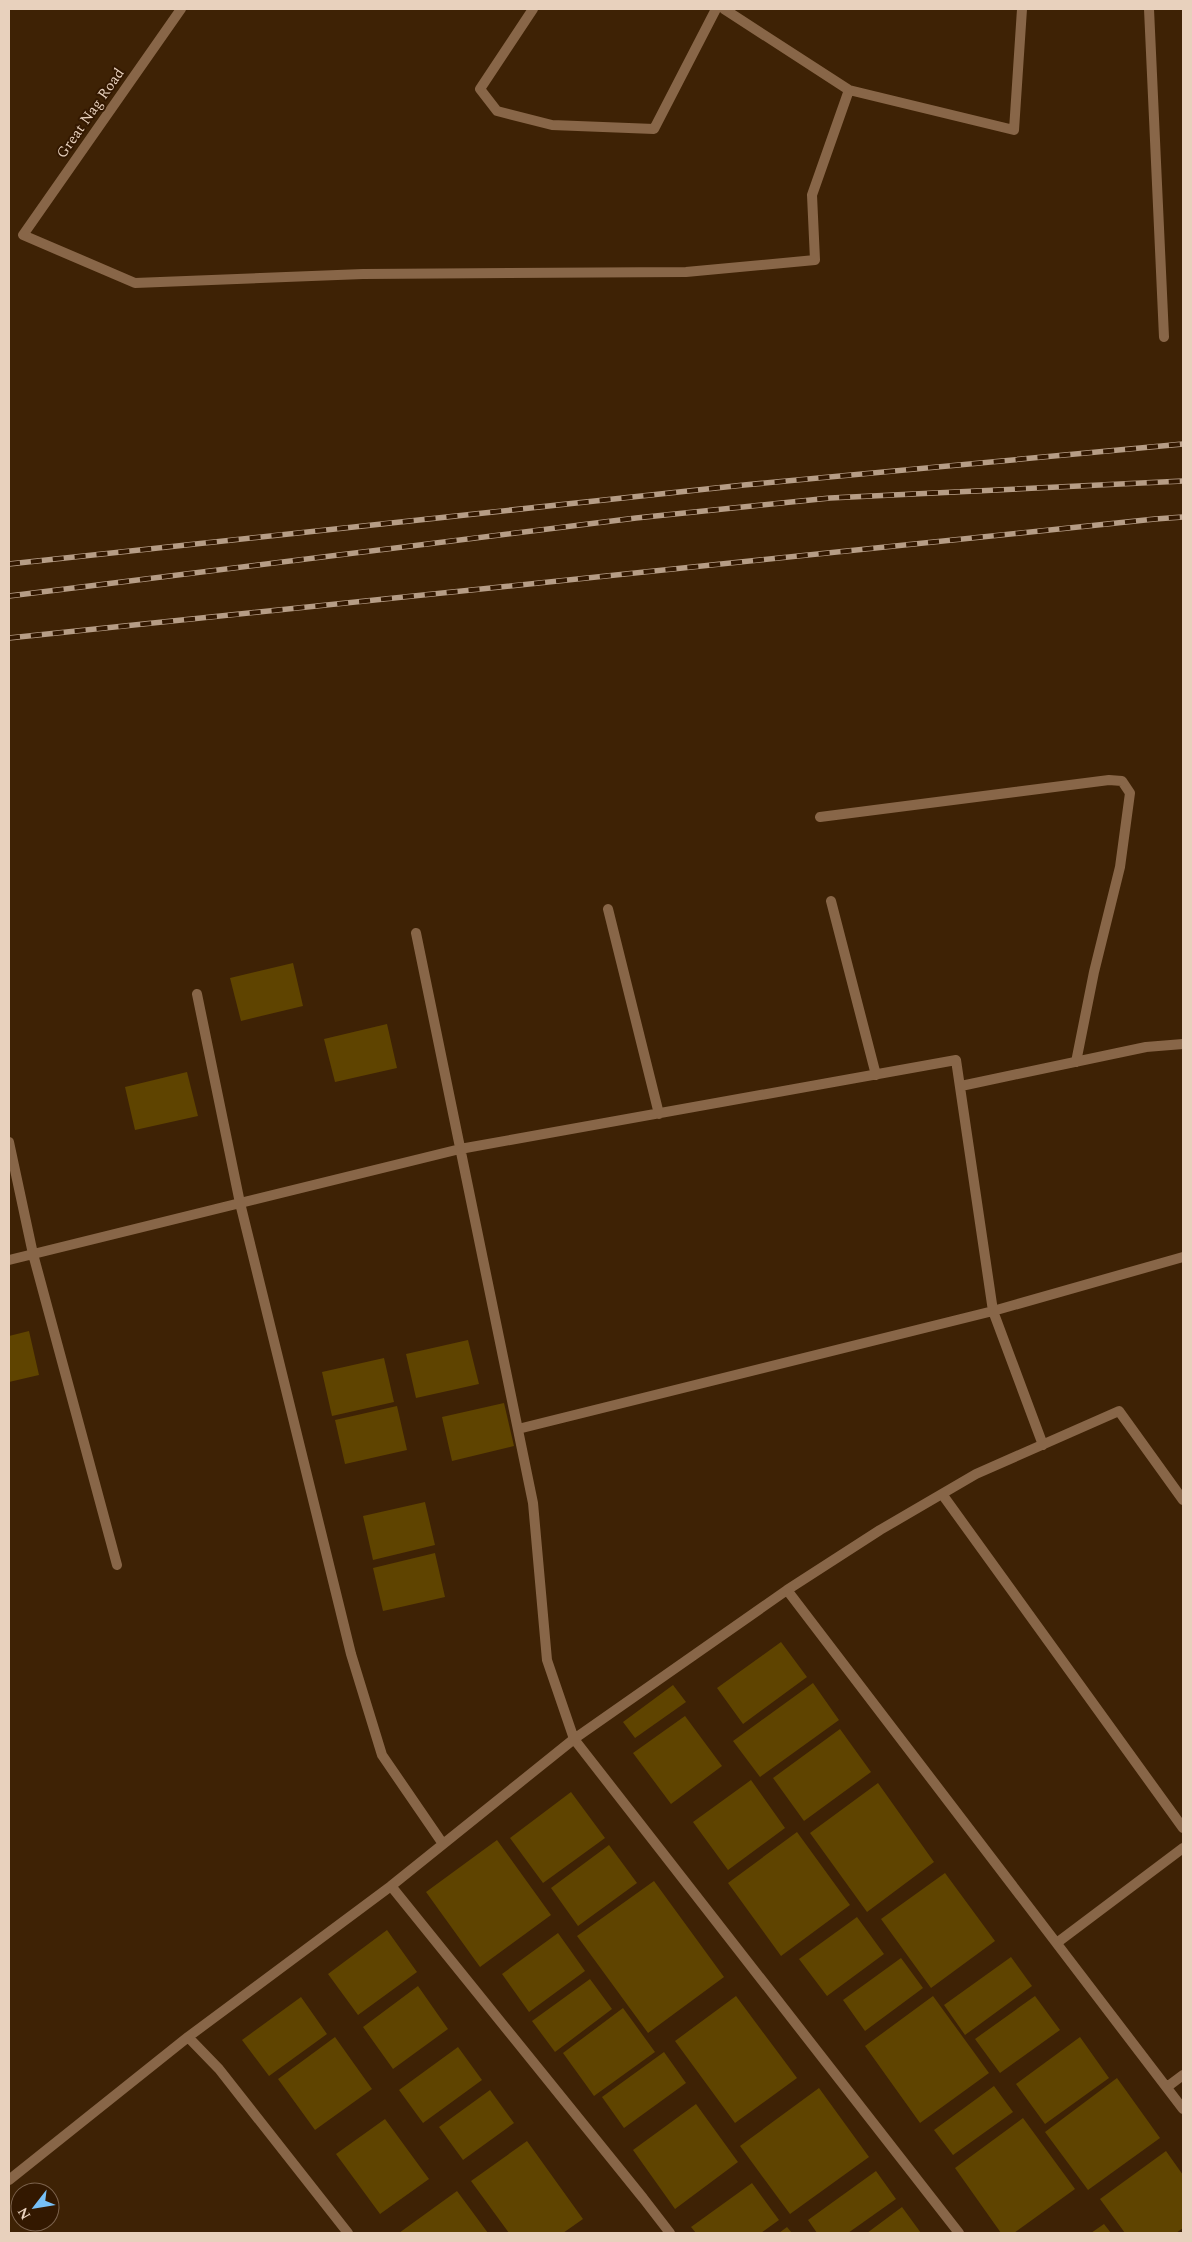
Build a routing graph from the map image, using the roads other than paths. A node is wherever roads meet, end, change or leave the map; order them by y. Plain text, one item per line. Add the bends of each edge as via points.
1 (181, 9) edge
2 (533, 9) edge
3 (716, 9) edge
4 (724, 9) edge
5 (1022, 9) edge
6 (1149, 9) edge
7 (849, 90) junction
8 (1164, 337) dead end
9 (820, 817) dead end
10 (831, 901) dead end
11 (608, 909) dead end
12 (416, 933) dead end
13 (197, 994) dead end
14 (1183, 1044) edge
15 (1076, 1062) junction
16 (876, 1075) junction
17 (961, 1086) junction
18 (659, 1114) junction
19 (9, 1142) edge
20 (460, 1149) junction
21 (240, 1203) junction
22 (33, 1254) junction
23 (1183, 1257) edge
24 (9, 1260) edge
25 (994, 1311) junction
26 (518, 1429) junction
27 (1043, 1445) junction
28 (942, 1494) junction
29 (1183, 1500) edge
30 (117, 1565) dead end
31 (788, 1590) junction
32 (574, 1739) junction
33 (1183, 1828) edge
34 (443, 1844) junction
35 (1183, 1848) edge
36 (391, 1886) junction
37 (1058, 1942) junction
38 (188, 2037) junction
39 (1183, 2075) edge
40 (1167, 2087) junction
41 (1183, 2109) edge
42 (9, 2180) edge
43 (348, 2233) edge
44 (670, 2233) edge
45 (959, 2233) edge

1 - 7 street, Great Nag Road via 23,235 135,283 363,274 686,272 815,260 812,195
2 - 3 street via 480,89 497,111 552,125 654,129
4 - 7 street
5 - 7 street via 1014,130
6 - 8 street
9 - 15 street via 1109,780 1122,781 1130,793 1120,867
10 - 16 street
11 - 18 street
12 - 20 street
13 - 21 street
14 - 15 street via 1146,1046
15 - 17 street
16 - 17 street via 956,1060
16 - 18 street
17 - 25 street
18 - 20 street
19 - 22 street
20 - 21 street
20 - 26 street
21 - 22 street
21 - 34 street via 351,1654 382,1755
22 - 24 street
22 - 30 street
23 - 25 street
25 - 26 street
25 - 27 street
26 - 32 street via 533,1502 546,1660
27 - 28 street via 976,1474
27 - 29 street via 1120,1411
28 - 31 street
28 - 33 street
31 - 32 street
31 - 37 street
32 - 34 street
32 - 45 street
34 - 36 street
35 - 37 street
36 - 38 street
36 - 44 street
37 - 40 street
38 - 42 street
38 - 43 street via 219,2069
39 - 40 street
40 - 41 street

